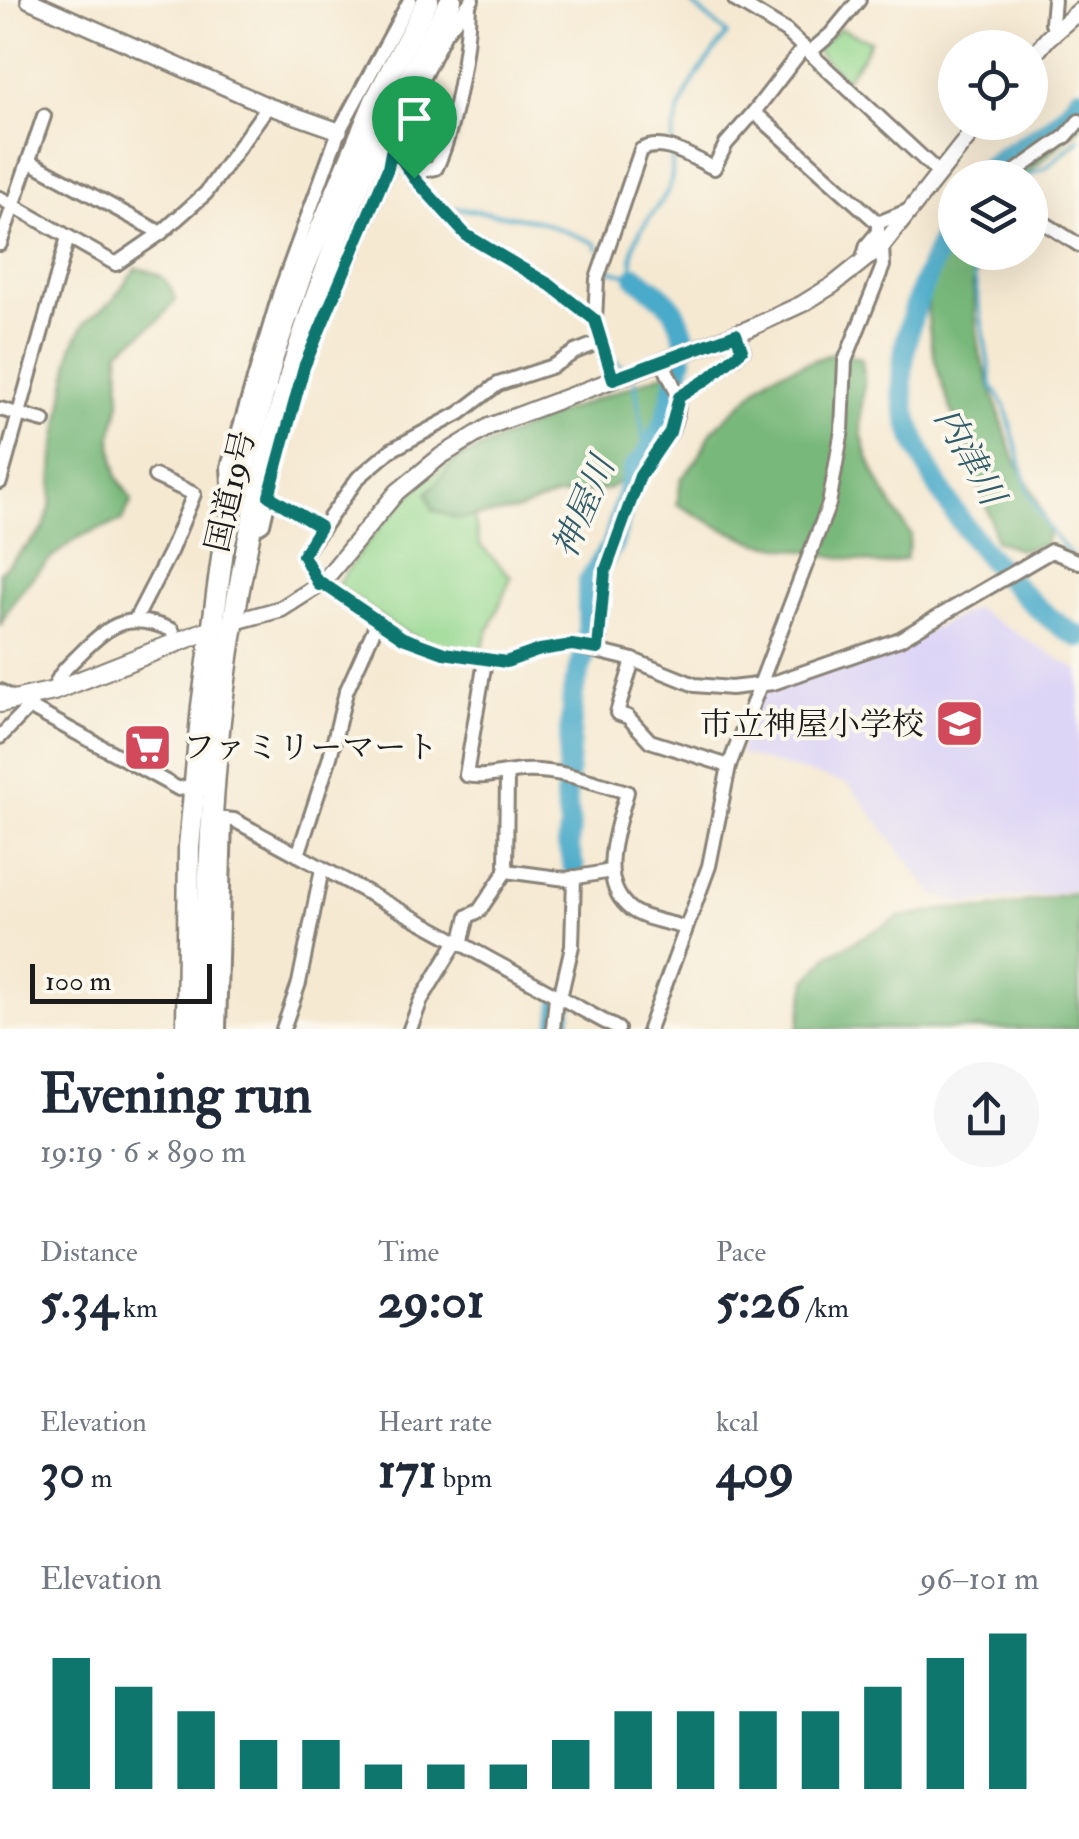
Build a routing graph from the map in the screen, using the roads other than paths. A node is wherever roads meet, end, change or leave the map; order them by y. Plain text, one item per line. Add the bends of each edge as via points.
1 (29, 0) edge
2 (410, 0) edge
3 (428, 0) edge
4 (734, 0) edge
5 (859, 0) edge
6 (1054, 0) edge
7 (464, 2) edge
8 (1079, 11) edge
9 (1057, 30) junction
10 (1048, 40) edge
11 (807, 50) junction
12 (268, 106) junction
13 (754, 112) junction
14 (44, 116) dead end
15 (1079, 121) edge
16 (343, 132) junction
17 (966, 140) edge
18 (387, 150) junction
19 (949, 160) edge
20 (1032, 160) edge
21 (29, 161) junction
22 (938, 172) edge
23 (938, 174) edge
24 (414, 178) junction
25 (6, 201) edge
26 (913, 209) junction
27 (878, 223) junction
28 (1048, 225) edge
29 (161, 234) junction
30 (68, 237) junction
31 (0, 244) edge
32 (1079, 244) edge
33 (882, 246) junction
34 (862, 262) junction
35 (322, 317) junction
36 (595, 320) junction
37 (303, 328) junction
38 (736, 334) junction
39 (600, 342) junction
40 (662, 361) junction
41 (613, 379) junction
42 (676, 391) junction
43 (0, 409) edge
44 (18, 414) junction
45 (44, 422) dead end
46 (154, 476) dead end
47 (0, 482) edge
48 (264, 495) junction
49 (231, 516) junction
50 (320, 527) junction
51 (1079, 562) edge
52 (320, 584) junction
53 (136, 620) junction
54 (378, 620) junction
55 (223, 625) junction
56 (177, 642) junction
57 (598, 649) junction
58 (633, 660) junction
59 (485, 661) junction
60 (759, 684) junction
61 (0, 691) edge
62 (54, 691) junction
63 (16, 704) edge
64 (0, 737) edge
65 (729, 766) junction
66 (507, 773) junction
67 (187, 786) junction
68 (218, 818) junction
69 (298, 855) junction
70 (322, 868) junction
71 (506, 871) junction
72 (611, 871) junction
73 (574, 877) junction
74 (686, 928) junction
75 (459, 943) junction
76 (558, 997) junction
77 (187, 1029) edge
78 (205, 1029) edge
79 (219, 1029) edge
80 (284, 1029) edge
81 (410, 1029) edge
82 (552, 1029) edge
83 (618, 1029) edge
84 (649, 1029) edge

1 - 12 street
2 - 16 street
3 - 49 highway, 国道19号 via 375,101 302,273
4 - 11 street
5 - 11 street via 831,34
6 - 9 street
7 - 18 street
7 - 24 street via 468,28 446,148 436,168
7 - 37 highway, 国道19号 via 388,119
8 - 9 street
9 - 10 street
11 - 13 street
11 - 22 street
12 - 16 street
12 - 29 street via 206,193
13 - 27 street
13 - 36 street via 714,168 662,146 641,150 597,280
14 - 21 street
15 - 20 street
16 - 49 street via 280,292 228,467
17 - 19 street
18 - 24 street
18 - 35 street via 388,168
21 - 25 street
21 - 29 street
23 - 26 street
24 - 36 street via 466,235
25 - 30 street
25 - 31 street
26 - 27 street
26 - 33 street
27 - 34 street
28 - 32 street
29 - 30 street via 116,264
30 - 44 street
33 - 34 street
33 - 60 street via 884,266 845,361 829,504
34 - 38 street via 802,304
35 - 37 highway
35 - 48 street
36 - 39 street
37 - 48 highway, 国道19号
38 - 40 street
38 - 42 street via 742,350 709,378
39 - 41 street
39 - 50 street via 498,384 391,450 358,478
40 - 41 street
40 - 42 street
41 - 52 street via 490,426 441,456 397,492
42 - 57 street via 670,432 640,476 605,572
43 - 44 street
44 - 45 street
44 - 47 street
46 - 53 street via 194,494
48 - 50 street
48 - 55 highway, 国道19号
49 - 55 highway, 国道19号 via 223,550
50 - 52 street via 303,555
51 - 60 street via 1051,551 900,638
52 - 54 street
52 - 55 street via 281,610
53 - 56 street via 172,630
53 - 62 street via 107,627 58,676
54 - 59 street via 403,638
54 - 69 street via 346,692
55 - 56 main road
55 - 67 highway, 国道19号
55 - 68 highway, 国道19号
56 - 62 main road
57 - 58 street
57 - 59 street via 572,645
58 - 60 street via 695,685
58 - 65 street via 617,713 650,741
59 - 66 street via 466,775
60 - 65 street
61 - 63 street
62 - 63 main road
63 - 64 street
63 - 67 street
65 - 74 street via 709,866
66 - 71 street
66 - 72 street via 564,774 627,792
67 - 77 highway, 国道19号
68 - 69 street
68 - 78 highway, 国道19号
68 - 79 street
69 - 70 street
70 - 75 street
70 - 80 street
71 - 73 street
71 - 75 street via 479,911 468,916
72 - 73 street
72 - 74 street via 625,905
73 - 76 street via 572,946
74 - 84 street
75 - 76 street
75 - 81 street
76 - 82 street
76 - 83 street

